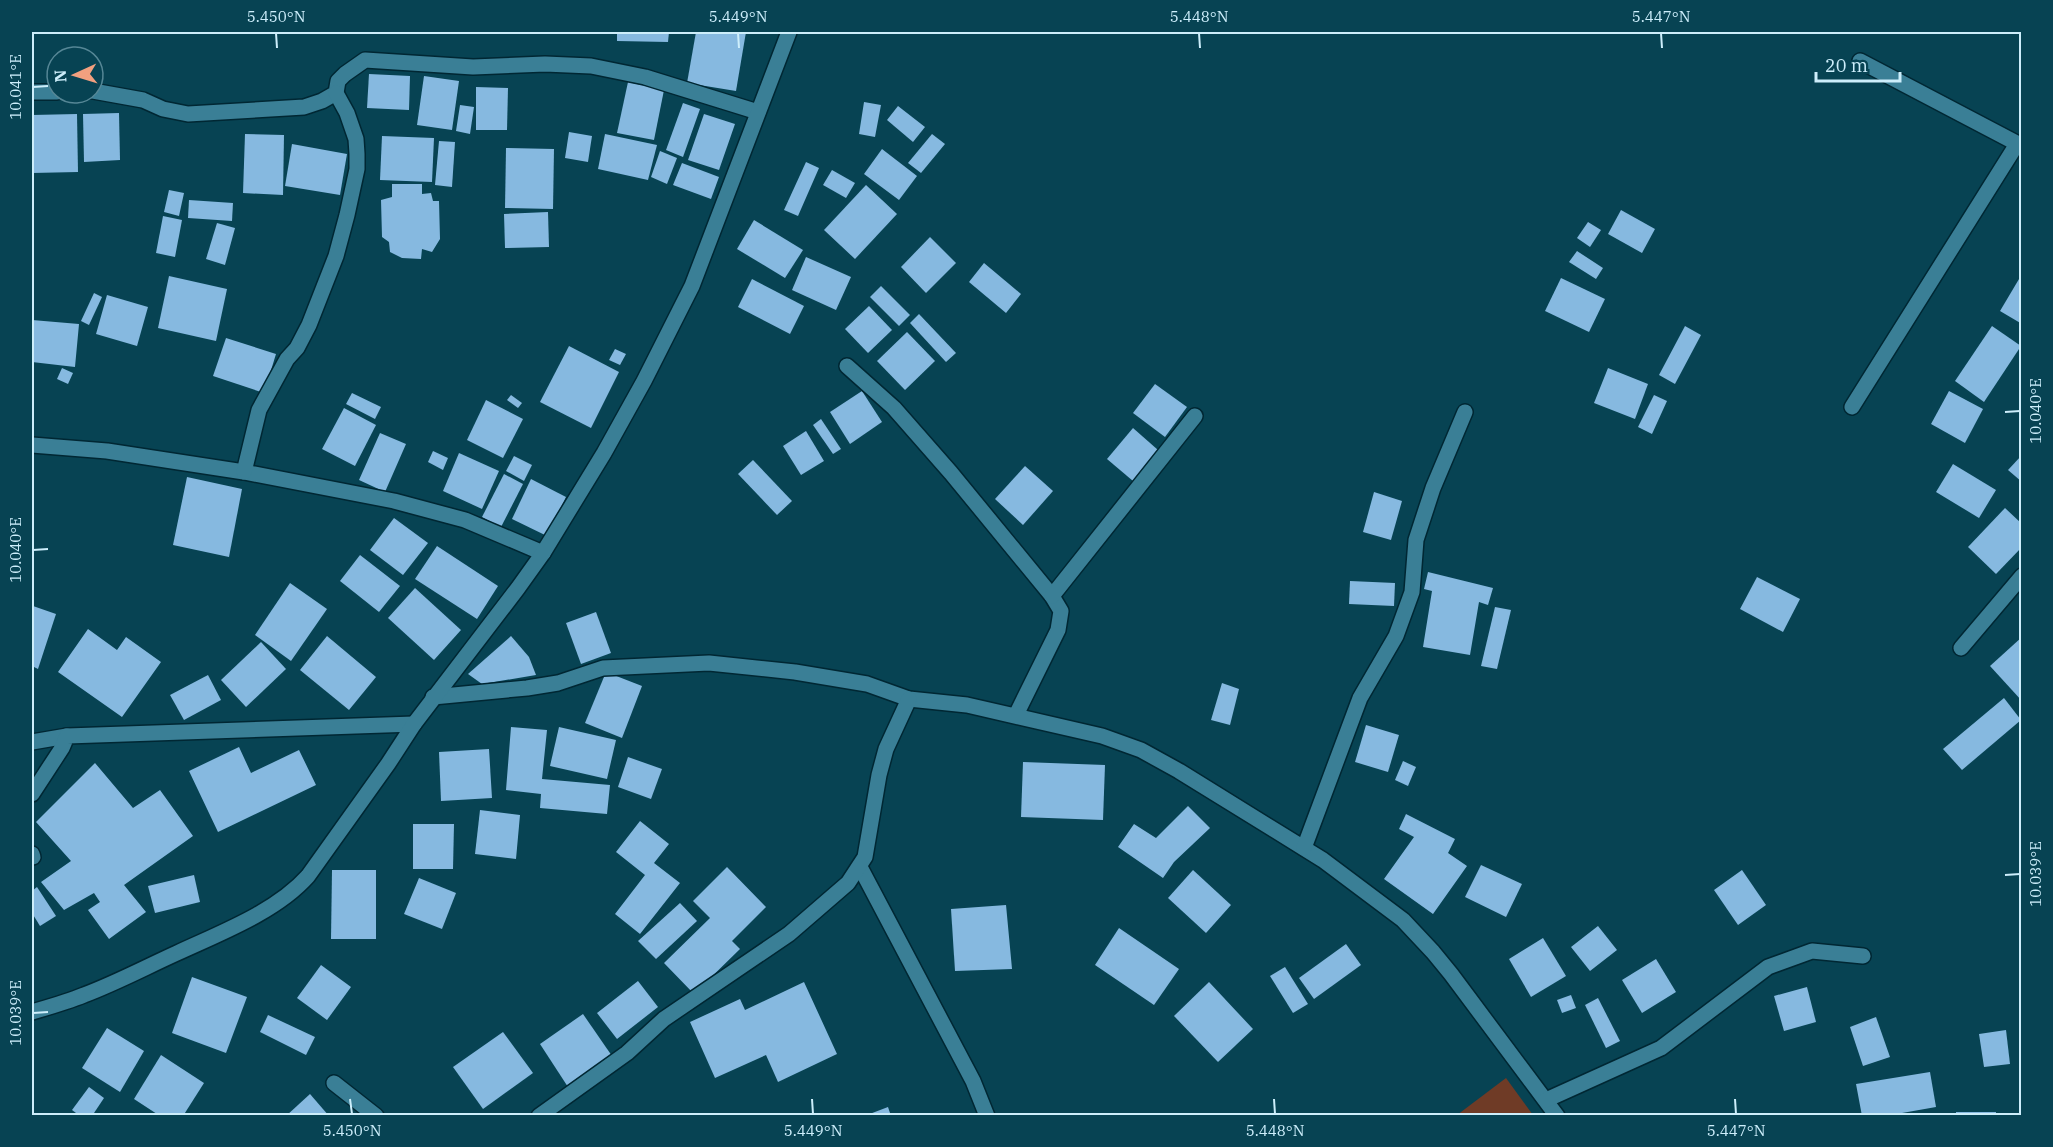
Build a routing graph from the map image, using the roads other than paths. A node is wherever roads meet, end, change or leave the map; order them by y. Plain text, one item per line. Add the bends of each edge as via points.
1 (789, 32) edge
2 (1860, 61) dead end
3 (105, 93) edge
4 (336, 93) junction
5 (758, 112) junction
6 (2019, 145) edge
7 (847, 366) dead end
8 (1852, 407) dead end
9 (1465, 412) dead end
10 (1195, 416) dead end
11 (32, 445) edge
12 (244, 472) junction
13 (543, 553) junction
14 (2022, 576) edge
15 (1052, 596) junction
16 (1961, 648) dead end
17 (433, 697) junction
18 (909, 699) junction
19 (1017, 715) junction
20 (414, 724) junction
21 (67, 736) junction
22 (32, 742) edge
23 (32, 794) edge
24 (1304, 848) junction
25 (860, 867) junction
26 (1863, 956) dead end
27 (32, 1012) edge
28 (334, 1083) dead end
29 (1546, 1100) junction
30 (376, 1116) edge
31 (539, 1116) edge
32 (987, 1116) edge
33 (1557, 1116) edge

1 - 5 street
2 - 6 street
3 - 4 street via 188,114 304,107
4 - 5 street via 338,81 365,60 473,67 591,66 645,76
4 - 12 street via 356,139 357,169 347,215 309,325 259,410
5 - 13 street via 692,286 610,442
6 - 8 street
7 - 15 street via 894,408
9 - 24 street via 1416,540 1412,592 1396,636 1360,698
10 - 15 street
11 - 12 street via 107,451
12 - 13 street via 414,506 465,520
13 - 17 street
14 - 16 street
15 - 19 street via 1061,611 1058,630
17 - 18 street via 558,683 603,668 709,663 867,684
17 - 20 street
18 - 19 street
18 - 25 street via 886,749
19 - 24 street via 1141,750
20 - 21 street
20 - 27 street via 297,889 259,914 206,939 85,995
21 - 22 street
21 - 23 street
24 - 29 street via 1403,920 1445,967
25 - 31 street via 848,883 789,934 664,1019 627,1053
25 - 32 street
26 - 29 street via 1812,951 1768,967 1661,1048
28 - 30 street
29 - 33 street

